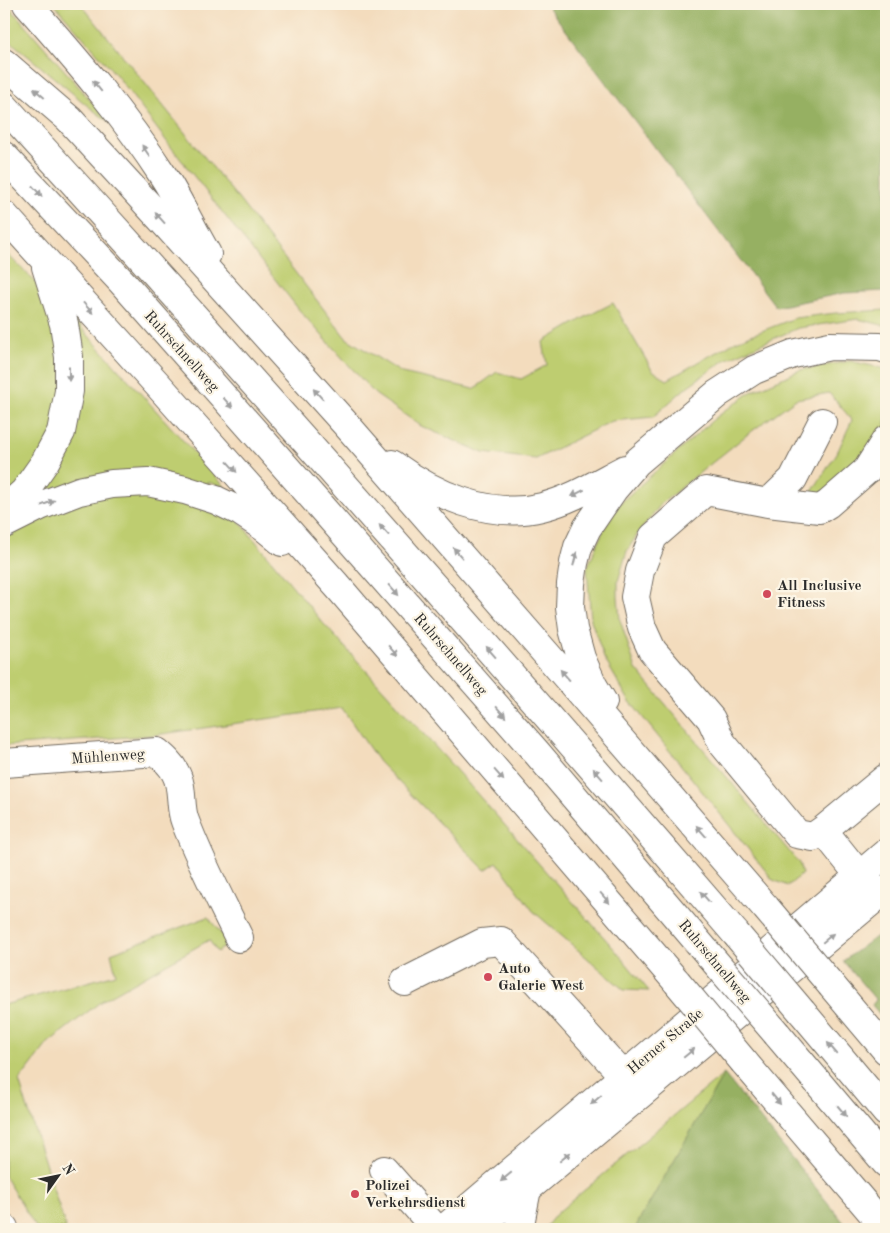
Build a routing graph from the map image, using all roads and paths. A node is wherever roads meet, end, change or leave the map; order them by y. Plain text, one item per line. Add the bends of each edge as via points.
1 (28, 4) edge
2 (4, 62) edge
3 (4, 106) edge
4 (4, 156) edge
5 (4, 215) edge
6 (43, 259) junction
7 (240, 306) junction
8 (886, 348) edge
9 (822, 422) dead end
10 (351, 430) junction
11 (886, 440) edge
12 (637, 462) junction
13 (768, 503) junction
14 (4, 510) edge
15 (4, 524) edge
16 (339, 588) junction
17 (4, 763) edge
18 (655, 778) junction
19 (886, 778) edge
20 (823, 830) junction
21 (886, 853) edge
22 (859, 876) junction
23 (886, 889) edge
24 (239, 938) dead end
25 (405, 982) dead end
26 (886, 1050) edge
27 (632, 1085) junction
28 (886, 1112) edge
29 (886, 1163) edge
30 (384, 1170) dead end
31 (527, 1189) junction
32 (885, 1228) edge
33 (436, 1229) edge
34 (444, 1229) edge
35 (472, 1229) edge
36 (519, 1229) edge

7 -> 1 main road via 214,268 180,202 128,124
7 -> 2 main road via 70,119
28 -> 3 main road, bridge via 382,526
4 -> 29 main road, Ruhrschnellweg, bridge via 122,282 537,753
5 - 6 main road
6 -> 14 main road via 64,324 69,357 68,391 61,432 46,462 24,492
6 -> 16 main road
10 -> 7 main road
8 - 12 main road via 830,346 793,354 754,370 717,394
9 - 13 main road via 793,479
12 -> 10 main road via 568,498 541,508 513,511 481,507 437,492 408,476
18 -> 10 main road
11 - 13 main road via 867,470 820,509
18 -> 12 main road via 593,685 581,658 570,607 578,547 597,513
13 - 20 main road via 706,491 653,537 640,571 635,597 642,628 652,650 711,719 722,743 797,834 813,837
15 -> 16 main road via 79,491 112,484 148,482 208,497 241,512
16 -> 32 main road, bridge
17 - 24 main road, Mühlenweg via 157,752 175,772 184,819
26 -> 18 main road, bridge
19 - 20 main road
20 - 22 main road
21 - 22 main road, Herner Straße
22 - 27 main road, Herner Straße
27 -> 23 main road, Herner Straße
25 - 27 main road via 482,943 501,941
31 -> 27 main road, Herner Straße
27 -> 34 main road, Herner Straße
30 - 33 main road
31 - 35 main road, Herner Straße
31 - 36 main road

